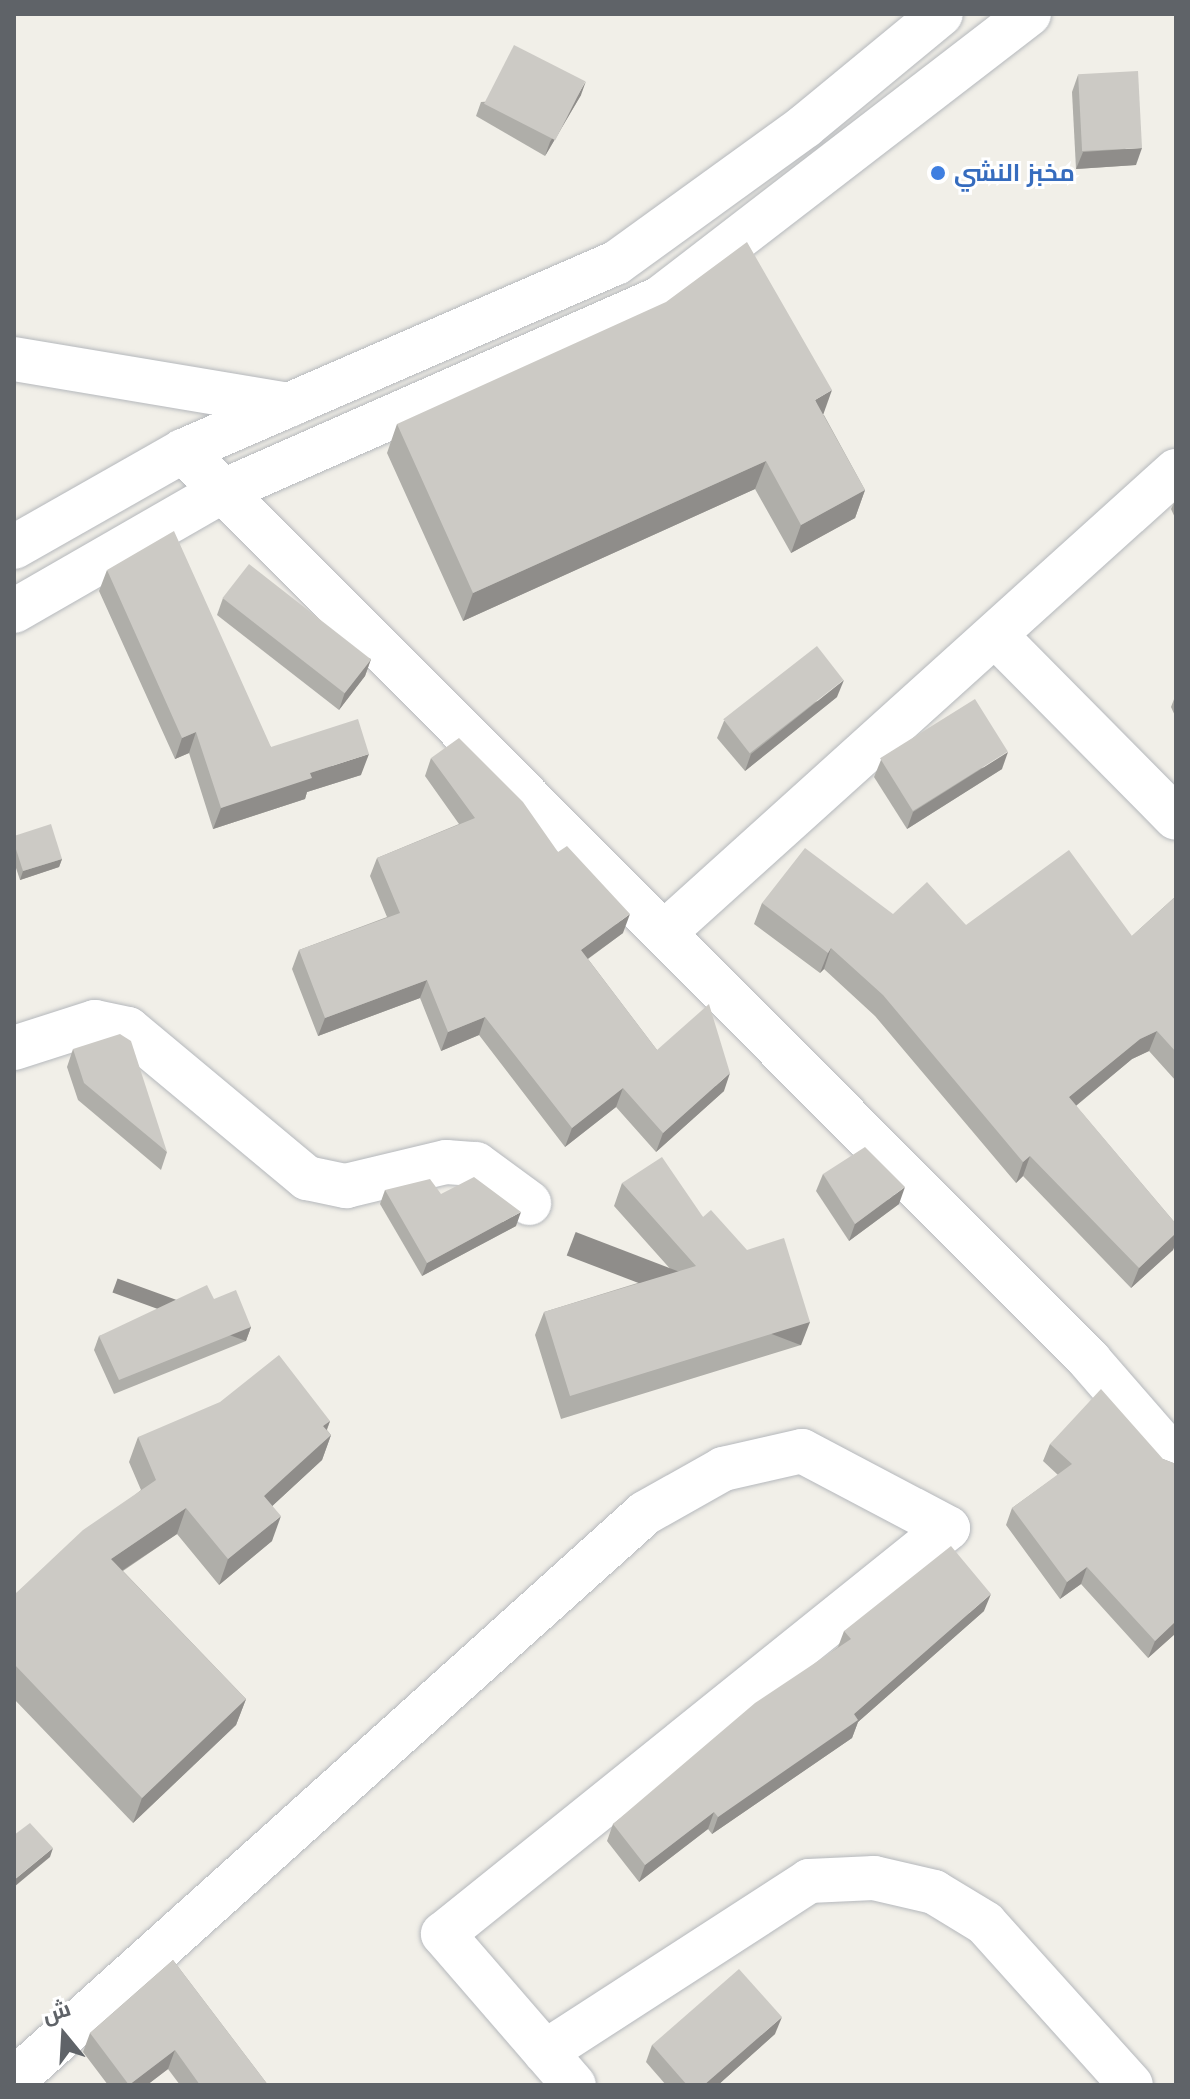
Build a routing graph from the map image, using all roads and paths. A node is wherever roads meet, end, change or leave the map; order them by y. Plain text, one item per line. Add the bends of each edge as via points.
1 (941, 14) edge
2 (1029, 14) edge
3 (14, 359) edge
4 (289, 405) junction
5 (183, 451) junction
6 (1176, 471) edge
7 (221, 492) junction
8 (14, 547) edge
9 (14, 611) edge
10 (995, 635) junction
11 (1176, 818) edge
12 (665, 932) junction
13 (14, 1048) edge
14 (529, 1203) dead end
15 (1176, 1460) edge
16 (545, 2052) junction
17 (14, 2080) edge
18 (574, 2085) edge
19 (1131, 2085) edge

1 - 4 street via 805,126 616,263
2 - 7 street via 659,299
3 - 4 street
4 - 5 street
5 - 7 street
5 - 8 street
6 - 10 street
7 - 9 street
7 - 12 street
10 - 11 street
10 - 12 street
12 - 15 street via 1090,1361
13 - 14 street via 95,1022 128,1029 307,1178 346,1186 446,1162 476,1164
16 - 17 street via 443,1934 948,1528 802,1451 723,1469 645,1513
16 - 18 street
16 - 19 street via 809,1881 874,1878 934,1892 985,1923

